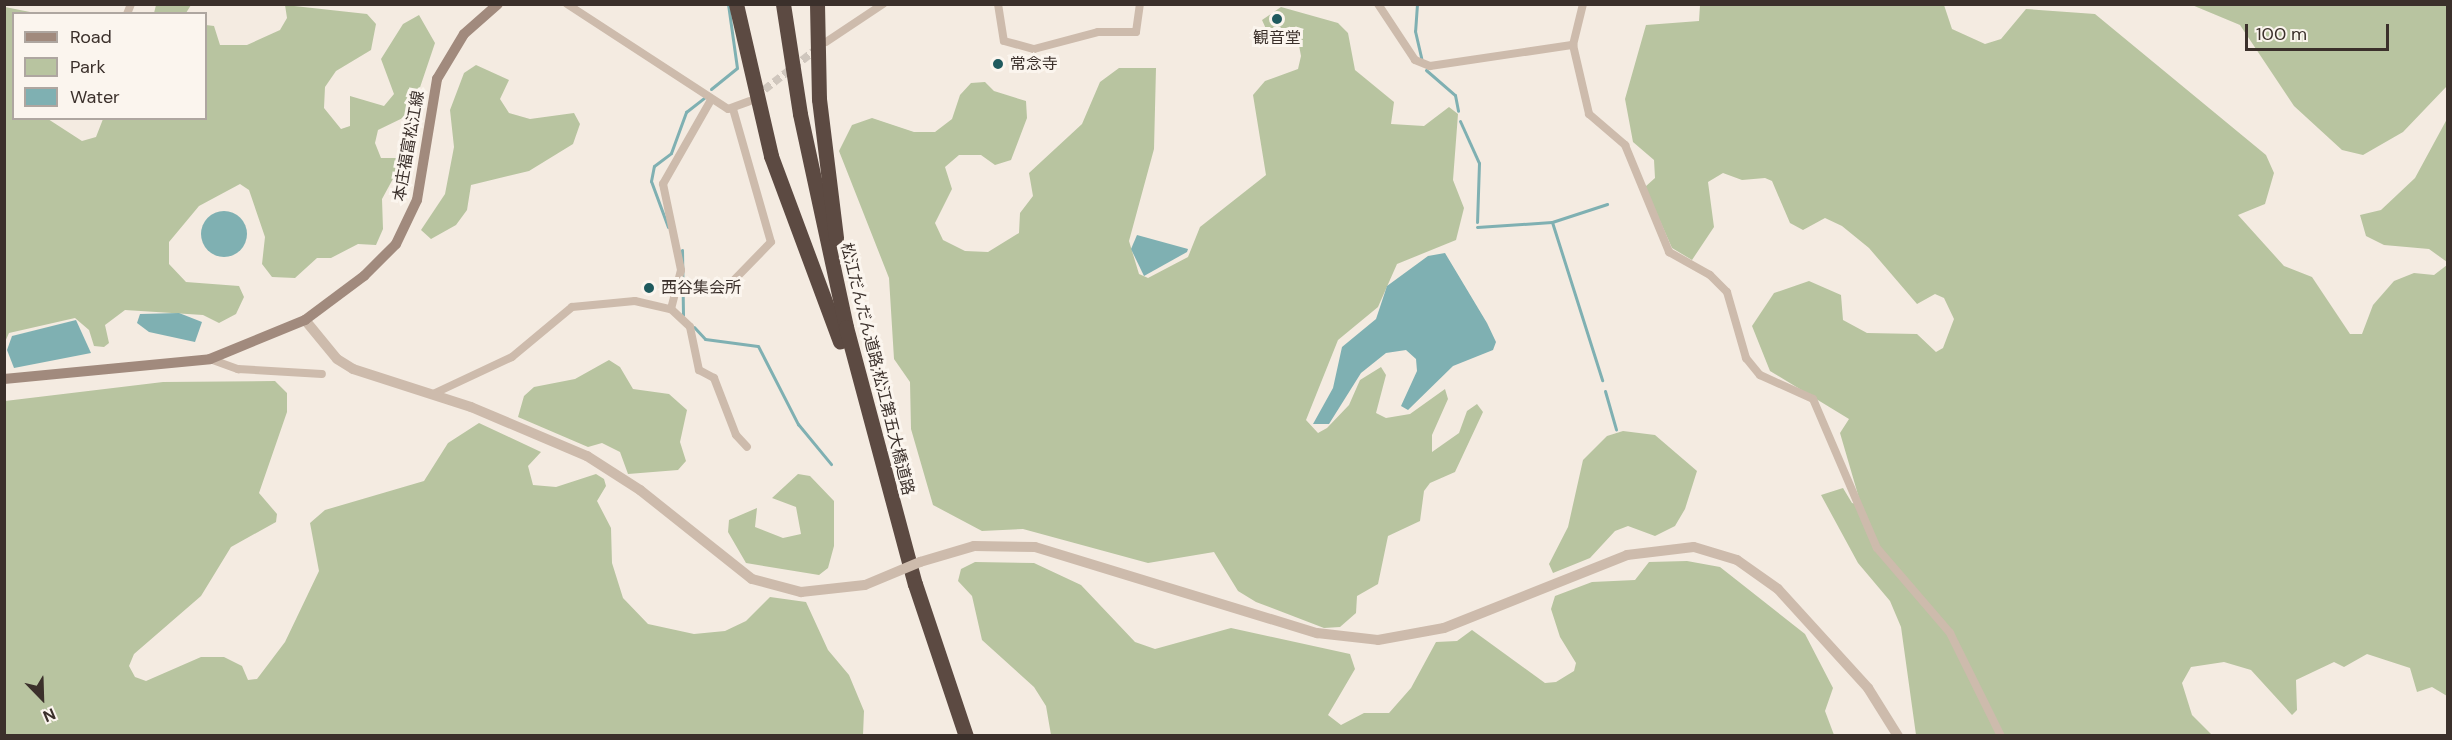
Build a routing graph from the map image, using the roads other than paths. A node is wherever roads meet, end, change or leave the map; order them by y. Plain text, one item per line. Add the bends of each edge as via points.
1 (498, 4) edge
2 (567, 4) edge
3 (736, 4) edge
4 (783, 4) edge
5 (818, 4) edge
6 (883, 4) edge
7 (998, 4) edge
8 (1140, 4) edge
9 (1378, 4) edge
10 (1583, 4) edge
11 (826, 42) tunnel mouth
12 (1573, 45) junction
13 (711, 100) junction
14 (750, 101) tunnel mouth
15 (733, 110) junction
16 (735, 279) dead end
17 (671, 309) junction
18 (304, 320) junction
19 (846, 327) junction
20 (210, 359) junction
21 (322, 375) dead end
22 (4, 378) edge
23 (433, 394) junction
24 (747, 447) dead end
25 (878, 456) junction
26 (966, 735) edge
27 (1898, 735) edge
28 (2001, 735) edge

1 - 18 main road, 本庄福富松江線 via 464,34 437,79 417,200 396,244 381,263
2 - 13 street
3 - 25 highway via 771,156 811,255
4 - 19 highway, 松江だんだん道路;松江第五大橋道路 via 800,114
5 - 19 highway via 819,99
6 - 11 street
7 - 8 street via 1004,41 1034,49 1098,32 1136,32
9 - 12 street via 1415,60 1430,66
10 - 12 street
12 - 28 street via 1589,114 1625,145 1669,252 1722,285 1739,344 1756,372 1813,399 1877,548 1950,633
13 - 15 street
13 - 17 street via 663,184 681,270
14 - 15 street
15 - 16 street via 771,242
17 - 23 street via 635,301 572,307 512,357
17 - 24 street via 690,327 699,370 714,378 736,435
18 - 20 main road, 本庄福富松江線
18 - 23 street via 337,359 353,369
19 - 25 highway, 松江だんだん道路;松江第五大橋道路
20 - 21 street via 238,369
20 - 22 main road, 本庄福富松江線
23 - 27 street, bridge via 587,456 760,582 813,592 865,585 920,562 974,546 1035,547 1317,633 1378,640 1444,628 1627,555 1694,547 1737,560 1778,589 1868,688
25 - 26 highway, 松江だんだん道路;松江第五大橋道路

